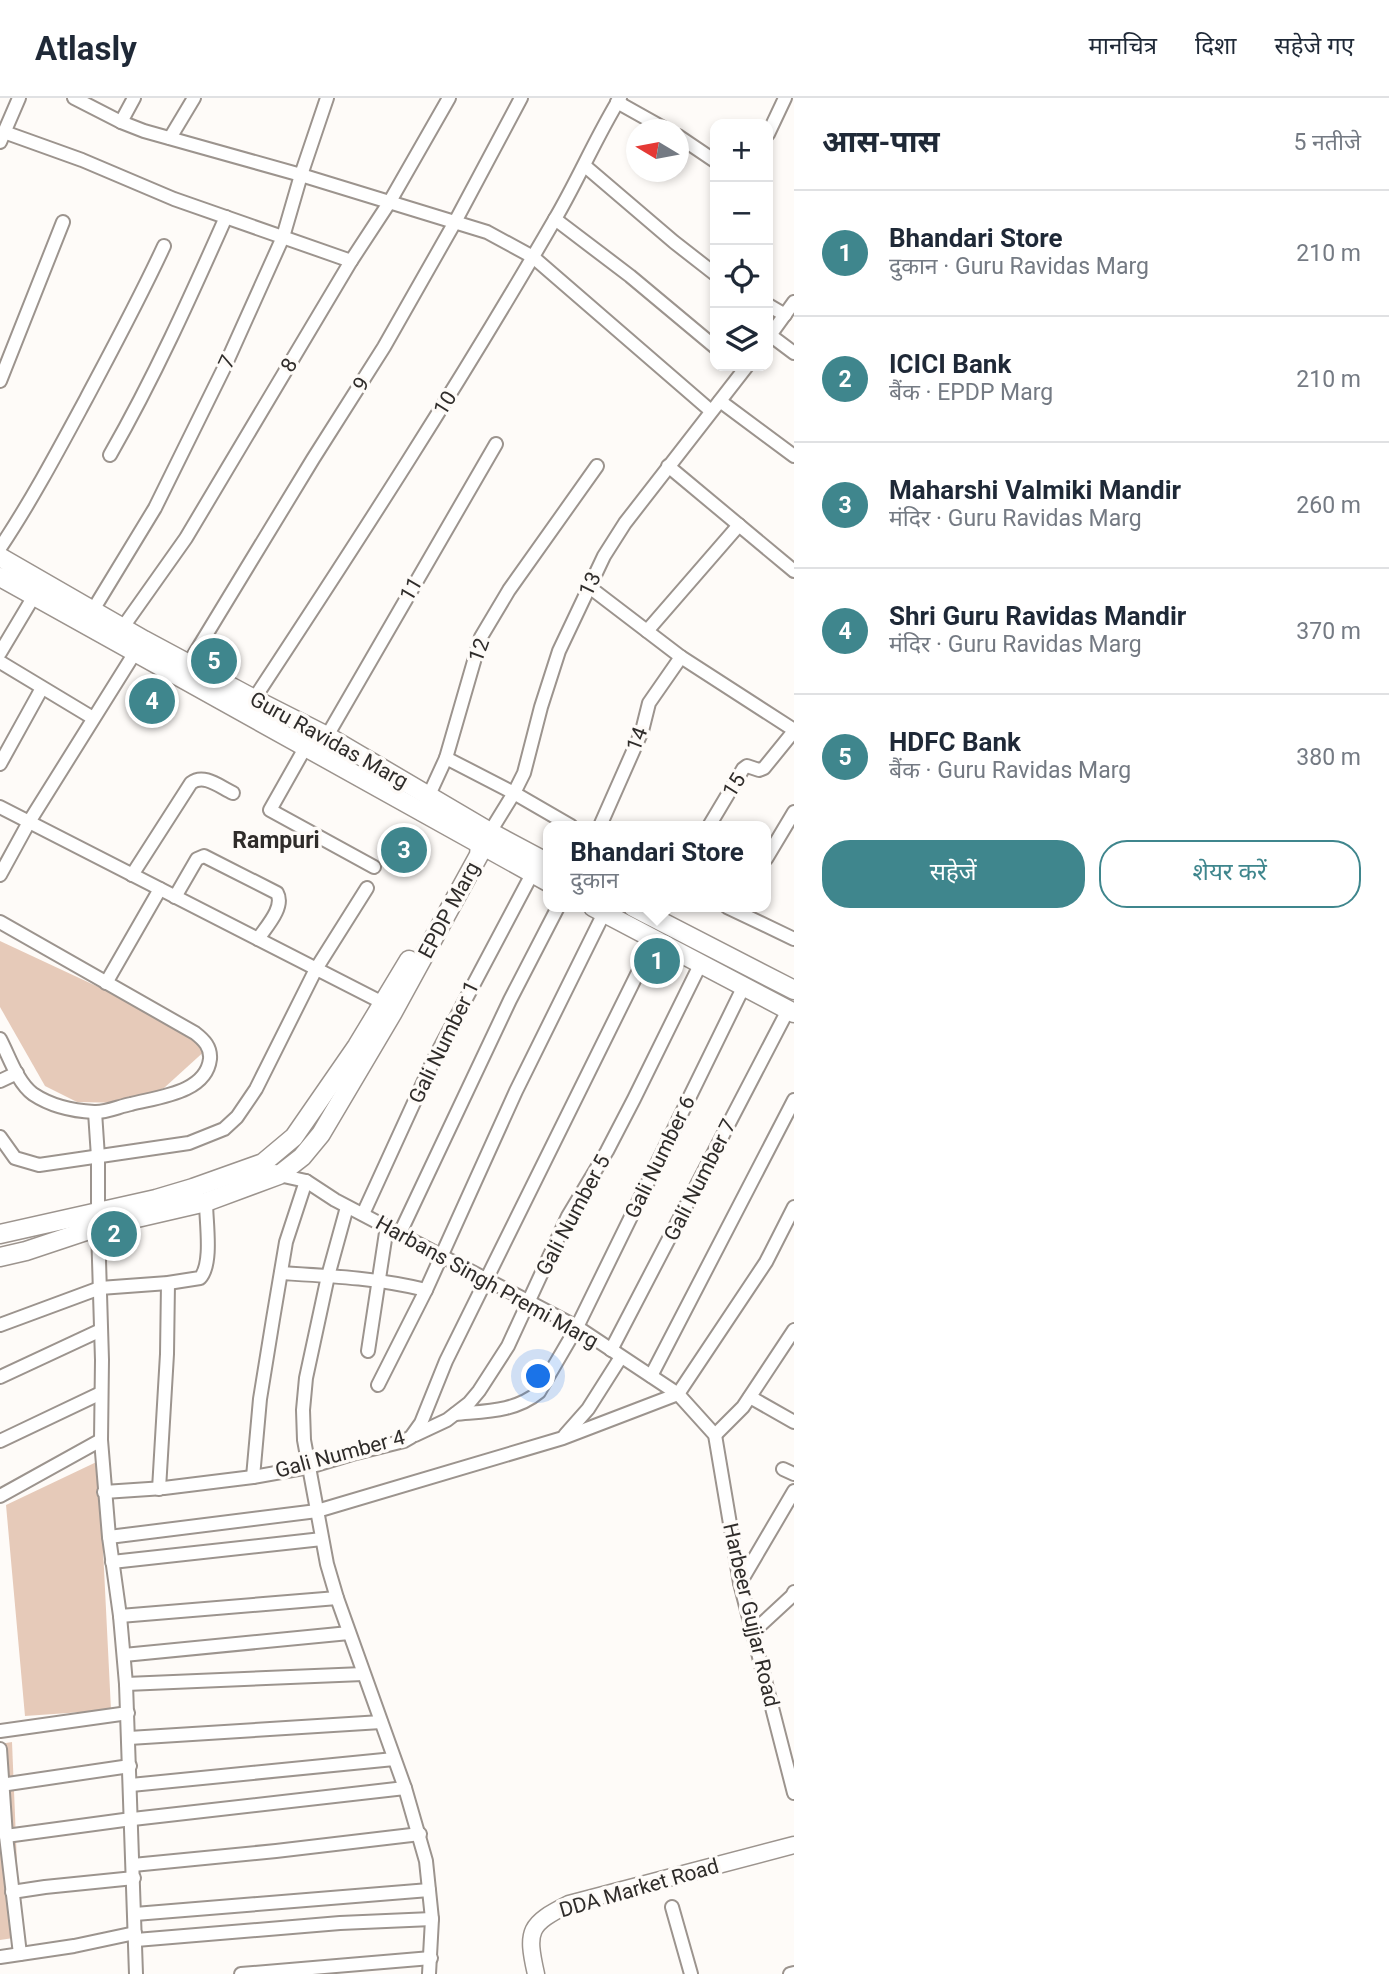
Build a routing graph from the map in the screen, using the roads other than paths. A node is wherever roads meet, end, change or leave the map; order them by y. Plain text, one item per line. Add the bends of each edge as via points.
1 (19, 98) edge
2 (74, 98) edge
3 (134, 98) edge
4 (194, 98) edge
5 (327, 98) edge
6 (449, 98) edge
7 (521, 98) edge
8 (786, 98) edge
9 (619, 100) edge
10 (794, 102) edge
11 (649, 119) edge
12 (121, 122) junction
13 (773, 124) edge
14 (2, 137) edge
15 (170, 138) junction
16 (689, 143) edge
17 (710, 158) edge
18 (585, 166) junction
19 (301, 175) junction
20 (389, 203) junction
21 (226, 217) junction
22 (555, 219) junction
23 (63, 222) dead end
24 (456, 222) junction
25 (282, 237) junction
26 (164, 246) dead end
27 (533, 257) junction
28 (351, 261) junction
29 (710, 270) edge
30 (794, 302) edge
31 (773, 308) edge
32 (785, 315) junction
33 (773, 332) edge
34 (773, 340) edge
35 (710, 343) edge
36 (794, 353) edge
37 (740, 371) edge
38 (0, 382) edge
39 (715, 406) junction
40 (496, 444) dead end
41 (110, 455) dead end
42 (794, 456) edge
43 (597, 466) dead end
44 (668, 466) junction
45 (738, 525) junction
46 (0, 548) edge
47 (0, 557) edge
48 (794, 570) edge
49 (0, 577) edge
50 (588, 586) junction
51 (34, 596) junction
52 (93, 610) junction
53 (124, 627) junction
54 (646, 631) junction
55 (139, 646) junction
56 (0, 653) edge
57 (681, 657) junction
58 (0, 662) edge
59 (189, 663) junction
60 (43, 688) junction
61 (254, 699) junction
62 (93, 718) junction
63 (794, 730) edge
64 (327, 736) junction
65 (4, 746) edge
66 (304, 748) junction
67 (446, 758) junction
68 (0, 764) edge
69 (233, 793) dead end
70 (514, 793) junction
71 (429, 795) junction
72 (0, 807) edge
73 (794, 812) edge
74 (562, 821) edge
75 (602, 821) edge
76 (712, 821) edge
77 (29, 822) junction
78 (485, 839) junction
79 (771, 849) edge
80 (543, 861) edge
81 (374, 867) dead end
82 (0, 875) edge
83 (132, 875) junction
84 (540, 878) edge
85 (367, 888) dead end
86 (160, 889) junction
87 (175, 897) junction
88 (555, 912) edge
89 (598, 912) edge
90 (603, 912) edge
91 (643, 912) edge
92 (741, 912) edge
93 (0, 922) edge
94 (655, 938) junction
95 (258, 939) junction
96 (794, 939) edge
97 (701, 963) junction
98 (316, 969) junction
99 (106, 983) junction
100 (743, 988) junction
101 (794, 990) edge
102 (389, 1006) junction
103 (791, 1012) edge
104 (0, 1039) edge
105 (17, 1073) junction
106 (0, 1081) edge
107 (794, 1100) edge
108 (94, 1112) junction
109 (0, 1137) edge
110 (98, 1157) junction
111 (263, 1163) junction
112 (279, 1175) junction
113 (306, 1181) junction
114 (206, 1202) junction
115 (347, 1207) junction
116 (794, 1207) edge
117 (363, 1214) junction
118 (98, 1219) junction
119 (387, 1226) junction
120 (400, 1233) junction
121 (0, 1234) edge
122 (0, 1256) edge
123 (442, 1256) junction
124 (281, 1273) junction
125 (328, 1276) junction
126 (378, 1280) junction
127 (168, 1283) junction
128 (486, 1284) junction
129 (100, 1288) junction
130 (426, 1290) junction
131 (528, 1301) junction
132 (0, 1325) edge
133 (577, 1327) junction
134 (794, 1330) edge
135 (102, 1331) junction
136 (790, 1347) edge
137 (368, 1351) dead end
138 (616, 1354) junction
139 (651, 1376) junction
140 (0, 1377) edge
141 (378, 1385) dead end
142 (101, 1393) junction
143 (678, 1394) junction
144 (750, 1397) junction
145 (455, 1414) junction
146 (794, 1422) edge
147 (715, 1435) junction
148 (411, 1437) junction
149 (563, 1437) junction
150 (101, 1440) junction
151 (0, 1441) edge
152 (309, 1467) junction
153 (253, 1477) junction
154 (159, 1489) junction
155 (794, 1491) edge
156 (104, 1492) junction
157 (0, 1496) edge
158 (317, 1511) junction
159 (109, 1537) junction
160 (323, 1539) junction
161 (112, 1562) junction
162 (740, 1583) junction
163 (793, 1595) edge
164 (337, 1598) junction
165 (120, 1616) junction
166 (753, 1632) junction
167 (349, 1633) junction
168 (124, 1655) junction
169 (363, 1674) junction
170 (126, 1684) junction
171 (128, 1713) junction
172 (381, 1722) junction
173 (0, 1731) edge
174 (129, 1738) junction
175 (0, 1749) edge
176 (394, 1759) junction
177 (130, 1766) junction
178 (1, 1785) edge
179 (131, 1785) junction
180 (405, 1788) junction
181 (794, 1793) edge
182 (132, 1820) junction
183 (420, 1834) junction
184 (6, 1836) junction
185 (794, 1845) edge
186 (134, 1871) junction
187 (429, 1889) junction
188 (12, 1892) junction
189 (672, 1907) dead end
190 (135, 1914) junction
191 (432, 1919) junction
192 (136, 1937) junction
193 (20, 1954) junction
194 (0, 1956) edge
195 (431, 1958) junction
196 (136, 1974) edge
197 (241, 1974) edge
198 (429, 1974) edge
199 (536, 1974) edge
200 (691, 1974) edge

1 - 14 street
2 - 12 street
3 - 12 street
4 - 15 street
5 - 19 street, 7
6 - 20 street, 8
7 - 24 street, 9
8 - 10 street
8 - 13 street
9 - 11 street
9 - 18 street, 10
12 - 15 street
14 - 21 street via 82,160
15 - 19 street
16 - 17 street
18 - 22 street, 10
18 - 29 street
19 - 20 street
19 - 25 street, 7
20 - 24 street
20 - 28 street, 8
21 - 25 street
21 - 41 street via 182,317
22 - 27 street, 10
22 - 35 street
23 - 38 street
24 - 27 street
24 - 59 street, 9
25 - 28 street
25 - 52 street, 7 via 177,466
26 - 46 street via 72,424
27 - 39 street
27 - 61 street, 10 via 375,516
28 - 53 street, 8 via 186,538
30 - 32 street
31 - 32 street
32 - 33 street
34 - 36 street
37 - 39 street, 13
39 - 42 street
39 - 44 street, 13
40 - 64 street, 11
43 - 67 street, 12 via 481,637
44 - 45 street
44 - 50 street, 13 via 614,540
45 - 48 street
45 - 54 street
47 - 52 main road, Guru Ravidas Marg
49 - 51 main road, Guru Ravidas Marg
50 - 54 street
50 - 70 street, 13 via 559,651
51 - 55 main road, Guru Ravidas Marg
51 - 56 street
52 - 53 main road, Guru Ravidas Marg
53 - 55 main road, Guru Ravidas Marg
54 - 57 street
55 - 59 main road, Guru Ravidas Marg
55 - 62 street
55 - 66 main road, Guru Ravidas Marg
57 - 63 street
57 - 75 street, 14 via 649,703 642,731
58 - 60 street
59 - 61 main road, Guru Ravidas Marg
60 - 62 street
60 - 65 street
61 - 64 main road, Guru Ravidas Marg
62 - 77 street
63 - 76 street, 15 via 764,768 743,769
64 - 71 main road, Guru Ravidas Marg
65 - 68 street
66 - 78 main road, Guru Ravidas Marg
66 - 81 street via 271,810
67 - 70 street
67 - 71 street, 12
69 - 83 street via 204,778 191,783
70 - 74 street
70 - 78 street, 13
71 - 78 main road, Guru Ravidas Marg
72 - 77 street
73 - 79 street
77 - 82 street
77 - 83 street
78 - 80 main road, Guru Ravidas Marg
78 - 84 main road, Guru Ravidas Marg
78 - 102 main road, EPDP Marg via 471,850
83 - 86 street
84 - 117 street, Gali Number 1 via 433,1061
85 - 98 street
86 - 87 street
86 - 99 street
87 - 95 street
87 - 95 street via 197,859 204,856 276,893 279,905
88 - 120 street
89 - 123 street
90 - 94 main road
91 - 101 main road
92 - 96 street
93 - 99 street
94 - 97 main road
94 - 128 street, Gali Number 4
95 - 98 street
97 - 100 main road
97 - 131 street, Gali Number 5
98 - 102 street
98 - 110 street via 256,1089 224,1129 189,1143
99 - 108 street via 195,1033 211,1052 209,1066 190,1087
100 - 103 main road
100 - 133 street, Gali Number 6
102 - 111 main road, EPDP Marg via 294,1137
102 - 112 main road, EPDP Marg via 321,1134
103 - 138 street, Gali Number 7
104 - 105 street
105 - 106 street
105 - 108 street via 24,1086 44,1100
107 - 139 street
108 - 110 street
109 - 110 street via 15,1158 39,1165
110 - 118 street
111 - 112 street
111 - 118 main road, EPDP Marg
112 - 113 street, Harbans Singh Premi Marg
112 - 114 main road, EPDP Marg
113 - 115 street, Harbans Singh Premi Marg
113 - 124 street
114 - 118 main road, EPDP Marg
114 - 127 street via 206,1270 200,1278
115 - 117 street, Harbans Singh Premi Marg
115 - 125 street
116 - 143 street via 766,1262
117 - 119 street, Harbans Singh Premi Marg
118 - 121 main road, EPDP Marg
118 - 122 main road, EPDP Marg via 26,1251
118 - 129 street
119 - 120 street, Harbans Singh Premi Marg
119 - 126 street
120 - 123 street, Harbans Singh Premi Marg
123 - 128 street, Harbans Singh Premi Marg
123 - 130 street
124 - 125 street
124 - 153 street
125 - 126 street
125 - 152 street via 306,1378 303,1440
126 - 130 street
126 - 137 street
127 - 129 street
127 - 154 street
128 - 131 street, Harbans Singh Premi Marg
128 - 148 street, Gali Number 4
129 - 132 street
129 - 135 street
130 - 141 street
131 - 133 street, Harbans Singh Premi Marg
131 - 145 street, Gali Number 5 via 512,1340 480,1391
133 - 138 street, Harbans Singh Premi Marg
133 - 145 street, Gali Number 6 via 539,1392 530,1399 509,1408
134 - 136 street
135 - 140 street
135 - 142 street
136 - 144 street
138 - 139 street, Harbans Singh Premi Marg
138 - 149 street, Gali Number 7 via 588,1409
139 - 143 street, Harbans Singh Premi Marg
142 - 150 street
142 - 151 street
143 - 147 street, Harbans Singh Premi Marg
143 - 149 street
144 - 146 street
144 - 147 street
145 - 148 street, Gali Number 5
147 - 162 street, Harbeer Gujjar Road
148 - 152 street, Gali Number 4
149 - 158 street
150 - 156 street
150 - 157 street
152 - 153 street, Gali Number 4
152 - 158 street
153 - 154 street, Gali Number 4
154 - 156 street, Gali Number 4
155 - 162 street
156 - 159 street
158 - 159 street
158 - 160 street
159 - 161 street
160 - 161 street
160 - 164 street
161 - 165 street
162 - 166 street, Harbeer Gujjar Road
163 - 166 street
164 - 165 street
164 - 167 street
165 - 168 street
166 - 181 street, Harbeer Gujjar Road
167 - 168 street
167 - 169 street
168 - 170 street
169 - 170 street
169 - 172 street
170 - 171 street
171 - 173 street
171 - 174 street
172 - 174 street
172 - 176 street
174 - 177 street
175 - 178 street
176 - 179 street
176 - 180 street
177 - 178 street
177 - 179 street
178 - 184 street
179 - 182 street
180 - 182 street
180 - 183 street
182 - 184 street
182 - 186 street
183 - 186 street
183 - 187 street
184 - 188 street
185 - 199 street, DDA Market Road via 569,1905 545,1916 531,1939
186 - 188 street
186 - 190 street
187 - 190 street
187 - 191 street
188 - 193 street
189 - 200 street
190 - 192 street
191 - 192 street
191 - 195 street
192 - 193 street
192 - 196 street
193 - 194 street
195 - 197 street
195 - 198 street

